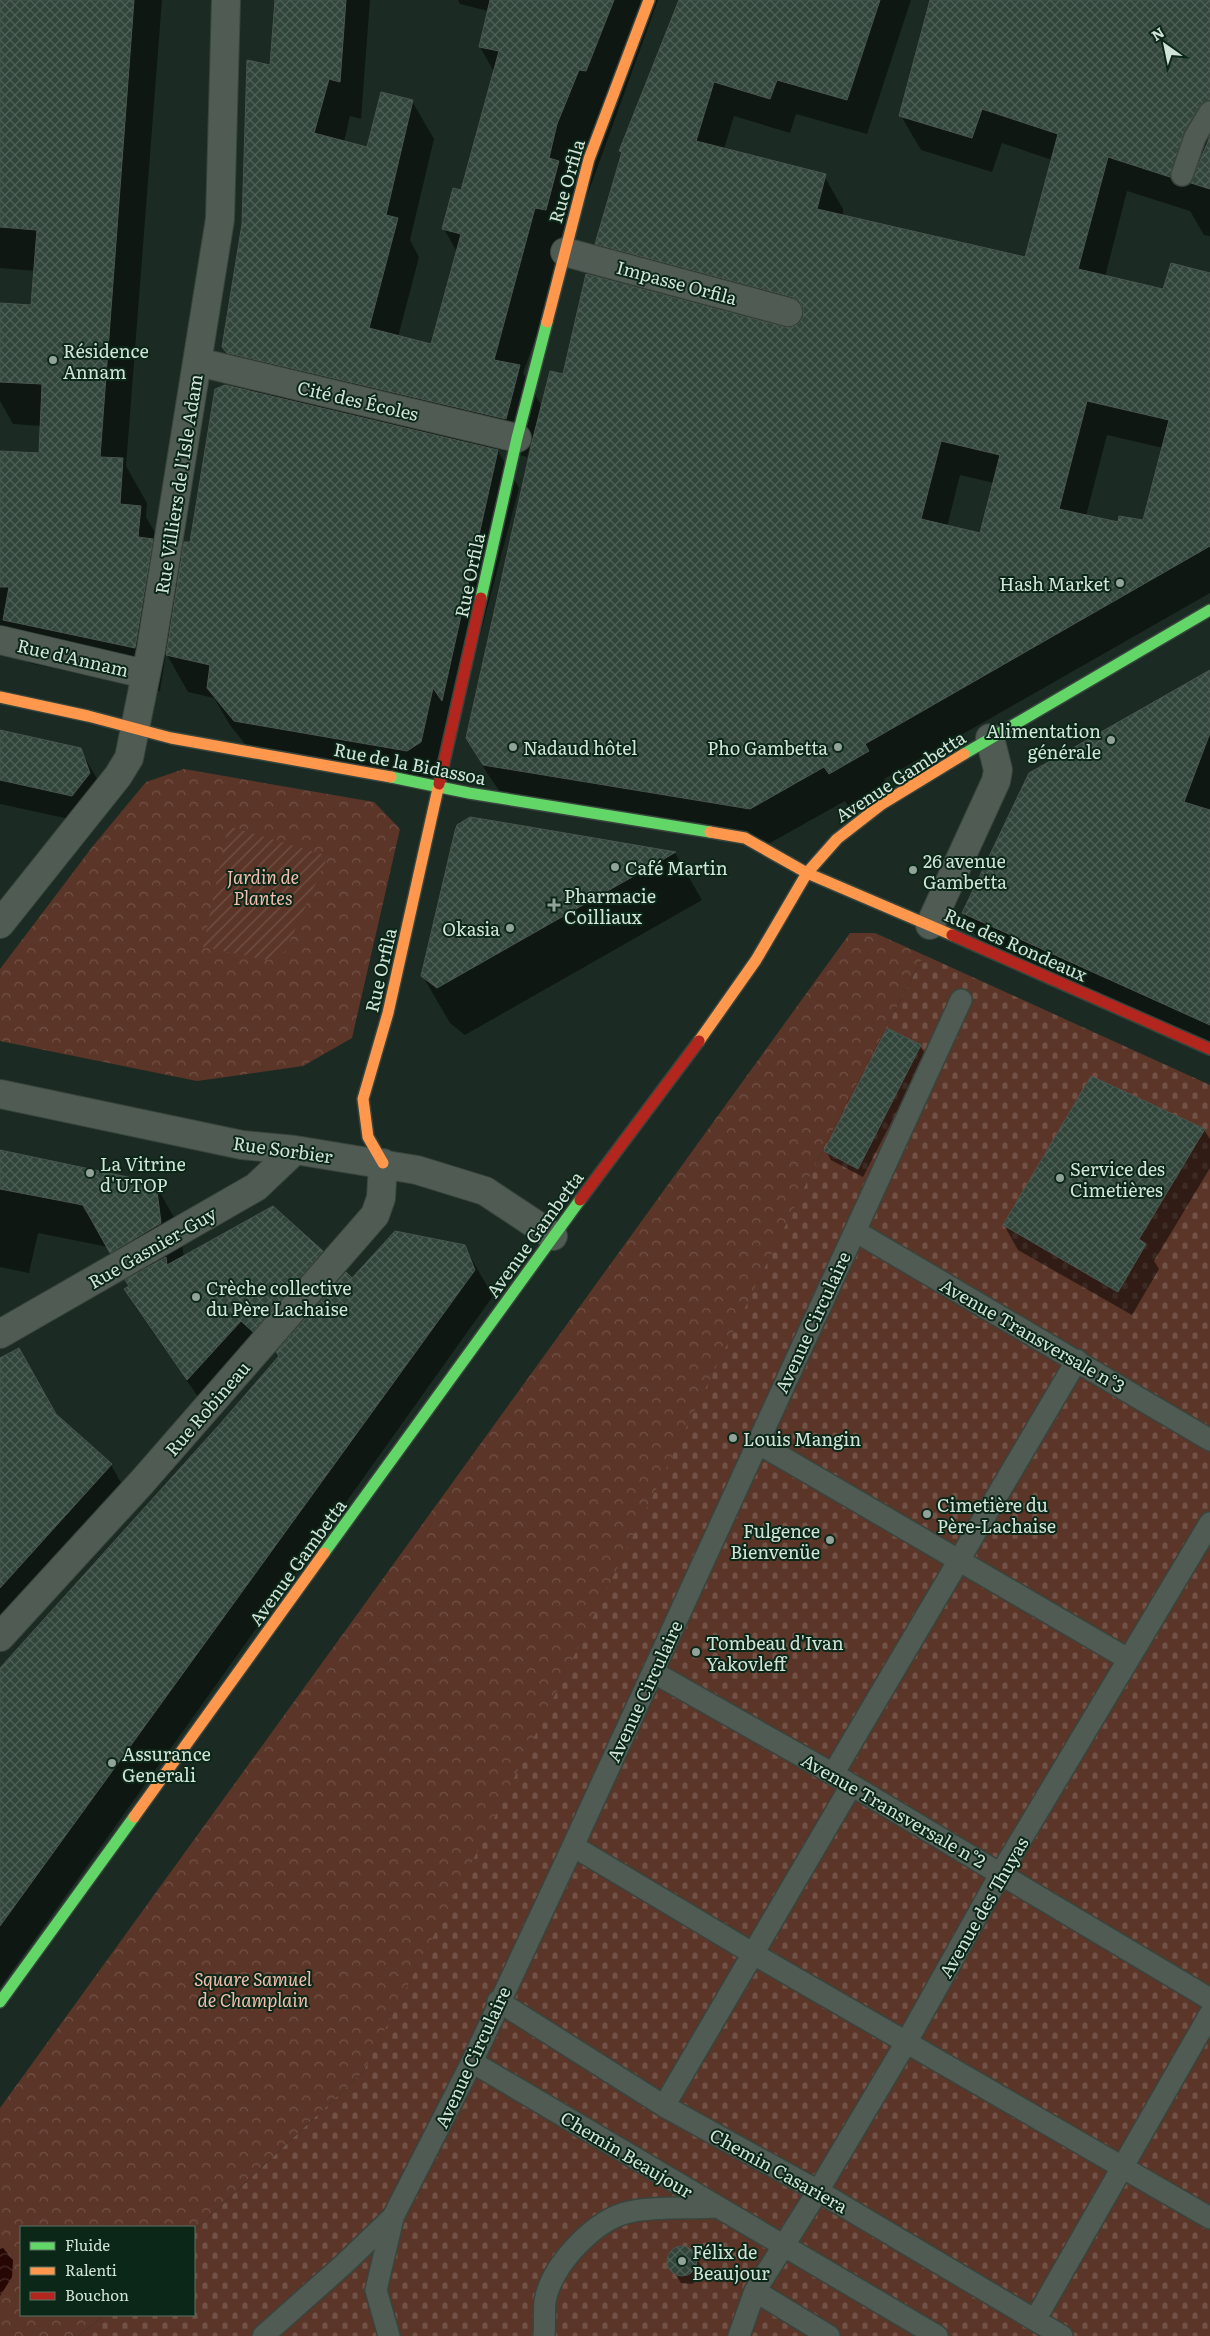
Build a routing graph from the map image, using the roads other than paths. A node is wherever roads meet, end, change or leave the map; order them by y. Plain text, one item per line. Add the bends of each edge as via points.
1 (226, 0) edge
2 (649, 0) edge
3 (1210, 112) edge
4 (1182, 175) dead end
5 (565, 252) junction
6 (788, 312) dead end
7 (198, 362) junction
8 (517, 438) junction
9 (1210, 610) edge
10 (0, 640) edge
11 (145, 674) junction
12 (0, 697) edge
13 (135, 728) junction
14 (990, 738) junction
15 (439, 786) junction
16 (807, 873) junction
17 (0, 924) edge
18 (930, 925) junction
19 (960, 1000) dead end
20 (1210, 1049) edge
21 (0, 1094) edge
22 (296, 1150) junction
23 (383, 1163) junction
24 (855, 1231) junction
25 (553, 1236) junction
26 (0, 1334) edge
27 (1078, 1360) junction
28 (1210, 1440) edge
29 (756, 1442) junction
30 (1210, 1524) edge
31 (959, 1560) junction
32 (0, 1637) edge
33 (1128, 1659) junction
34 (653, 1672) junction
35 (833, 1774) junction
36 (852, 1786) junction
37 (573, 1846) junction
38 (1001, 1873) junction
39 (752, 1953) junction
40 (1210, 1999) edge
41 (498, 2001) junction
42 (0, 2002) edge
43 (1210, 2014) edge
44 (907, 2042) junction
45 (472, 2062) junction
46 (664, 2106) junction
47 (1123, 2167) junction
48 (818, 2191) junction
49 (718, 2207) junction
50 (393, 2217) junction
51 (1210, 2218) edge
52 (782, 2246) junction
53 (755, 2291) junction
54 (1035, 2320) junction
55 (263, 2336) edge
56 (389, 2336) edge
57 (544, 2336) edge
58 (738, 2336) edge
59 (829, 2336) edge
60 (937, 2336) edge
61 (1062, 2336) edge

1 - 7 street, Rue Villiers de l'Isle Adam via 220,218
2 - 5 street, Rue Orfila via 589,159
3 - 4 lane via 1195,137
5 - 6 street, Impasse Orfila
5 - 8 street, Rue Orfila
7 - 8 street, Cité des Écoles
7 - 11 street, Rue Villiers de l'Isle Adam
8 - 15 street, Rue Orfila
9 - 14 street, Avenue Gambetta
10 - 11 street, Rue d'Annam
11 - 13 street, Rue Villiers de l'Isle Adam
12 - 13 street, Rue de la Bidassoa
13 - 15 street, Rue de la Bidassoa via 171,738
13 - 17 street, Rue Villiers de l'Isle Adam via 129,758 118,776
14 - 16 street, Avenue Gambetta via 882,804 837,839
14 - 18 street via 998,770 996,781
15 - 16 street, Rue de la Bidassoa via 745,838
15 - 23 street, Rue Orfila via 388,1013 363,1098 368,1137
16 - 18 street, Rue des Rondeaux
16 - 25 street, Avenue Gambetta via 756,960 713,1022
18 - 20 street, Rue des Rondeaux
19 - 24 lane, Avenue Circulaire
21 - 22 street, Rue Sorbier via 242,1145
22 - 23 street, Rue Sorbier
22 - 26 street, Rue Gasnier-Guy via 256,1188
23 - 25 street, Rue Sorbier via 485,1191
23 - 32 street, Rue Robineau via 381,1198 375,1215 142,1482
24 - 27 lane, Avenue Transversale n°3
24 - 29 lane, Avenue Circulaire
25 - 42 street, Avenue Gambetta
27 - 28 lane, Avenue Transversale n°3
27 - 31 lane
29 - 31 lane
29 - 34 lane, Avenue Circulaire
30 - 33 lane, Avenue des Thuyas
31 - 33 lane
31 - 35 lane
33 - 38 lane, Avenue des Thuyas
34 - 35 lane, Avenue Transversale n°2
34 - 37 lane, Avenue Circulaire
35 - 36 lane, Avenue Transversale n°2
36 - 38 lane, Avenue Transversale n°2
36 - 39 lane
37 - 39 lane
37 - 41 lane, Avenue Circulaire
38 - 40 lane, Avenue Transversale n°2
38 - 44 lane, Avenue des Thuyas
39 - 44 lane
39 - 46 lane
41 - 45 lane, Avenue Circulaire
41 - 46 lane, Chemin Casariera
43 - 47 lane
44 - 47 lane
44 - 48 lane, Avenue des Thuyas
45 - 49 lane, Chemin Beaujour
45 - 50 lane, Avenue Circulaire
46 - 48 lane, Chemin Casariera
47 - 51 lane
47 - 54 lane
48 - 52 lane, Avenue des Thuyas
48 - 54 lane, Chemin Casariera
49 - 52 lane, Chemin Beaujour
49 - 57 lane via 628,2212 606,2222 579,2242 563,2262 549,2290 545,2301
50 - 55 lane, Avenue Circulaire
50 - 56 lane via 376,2290
52 - 53 lane, Avenue des Thuyas
52 - 60 lane, Chemin Beaujour
53 - 58 lane, Avenue des Thuyas
53 - 59 lane
54 - 61 lane, Chemin Casariera

